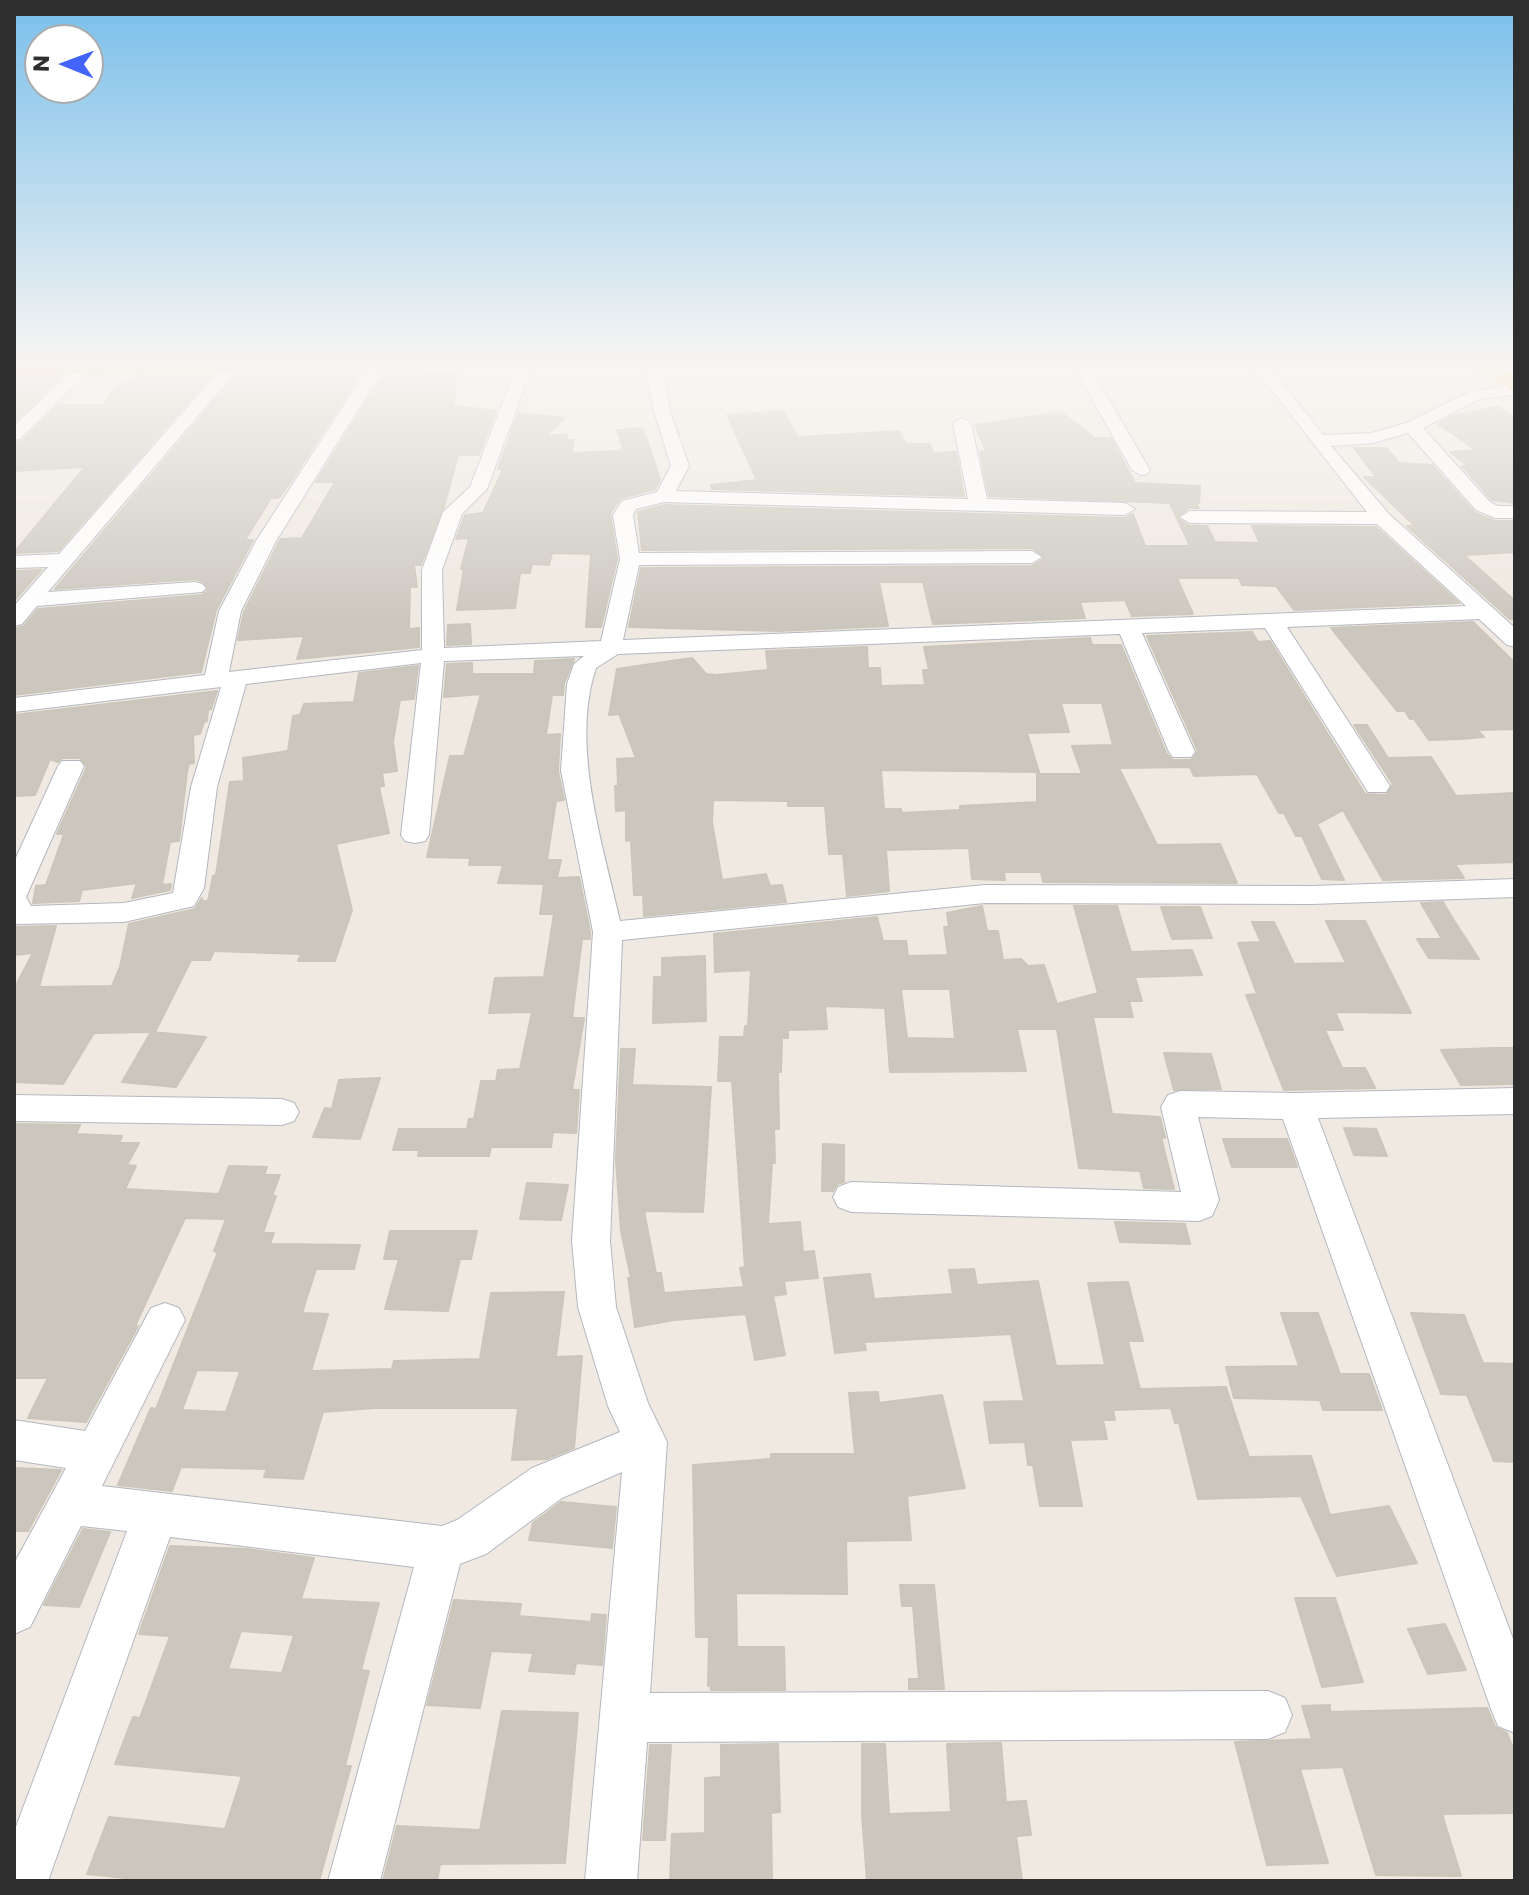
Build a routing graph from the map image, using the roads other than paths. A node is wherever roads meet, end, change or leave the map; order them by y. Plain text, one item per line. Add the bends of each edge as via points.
1 (159, 450) edge
2 (323, 450) edge
3 (495, 450) edge
4 (675, 450) edge
5 (968, 450) edge
6 (1130, 450) edge
7 (1326, 450) edge
8 (1433, 450) edge
9 (1141, 470) dead end
10 (664, 496) junction
11 (979, 505) junction
12 (1125, 509) dead end
13 (1515, 512) edge
14 (1190, 517) dead end
15 (1382, 518) junction
16 (1032, 557) dead end
17 (630, 559) junction
18 (65, 560) junction
19 (14, 562) edge
20 (195, 588) dead end
21 (31, 600) junction
22 (14, 619) edge
23 (1272, 621) junction
24 (1504, 626) edge
25 (1128, 627) junction
26 (610, 650) junction
27 (433, 655) junction
28 (226, 679) junction
29 (14, 705) edge
30 (1182, 752) dead end
31 (71, 766) dead end
32 (1377, 786) dead end
33 (415, 835) dead end
34 (1515, 888) edge
35 (14, 893) edge
36 (14, 901) edge
37 (608, 932) junction
38 (1515, 1101) edge
39 (1296, 1106) junction
40 (14, 1108) edge
41 (282, 1112) dead end
42 (851, 1197) dead end
43 (165, 1320) dead end
44 (14, 1440) edge
45 (646, 1442) junction
46 (95, 1452) junction
47 (69, 1503) junction
48 (156, 1514) junction
49 (442, 1548) junction
50 (14, 1611) edge
51 (1515, 1709) edge
52 (1268, 1715) dead end
53 (623, 1718) junction
54 (22, 1881) edge
55 (354, 1881) edge
56 (611, 1881) edge

1 - 18 street
2 - 28 street via 266,541 230,611
3 - 27 street via 478,489 453,512 432,570
4 - 10 street via 680,466
5 - 11 street
6 - 9 street
7 - 15 street
8 - 13 street via 1483,506
10 - 11 street
10 - 17 street via 629,505 623,515
11 - 12 street
14 - 15 street
15 - 24 street
16 - 17 street
17 - 26 street
18 - 19 street
18 - 21 street
20 - 21 street
21 - 22 street
23 - 24 street
23 - 25 street
23 - 32 street
25 - 26 street
25 - 30 street
26 - 27 street
26 - 37 street via 586,664 579,684 574,771
27 - 28 street
27 - 33 street
28 - 29 street
28 - 36 street via 184,899 109,913 20,916
31 - 35 street
34 - 37 street via 1312,895 985,894
37 - 45 street via 591,1241 597,1307
38 - 39 street
39 - 42 street via 1180,1104 1199,1206
39 - 51 street
40 - 41 street
43 - 46 street
44 - 46 street
45 - 49 street via 547,1483 470,1538
45 - 53 street
46 - 47 street
47 - 48 street
47 - 50 street
48 - 49 street
48 - 54 street
49 - 55 street
52 - 53 street
53 - 56 street

